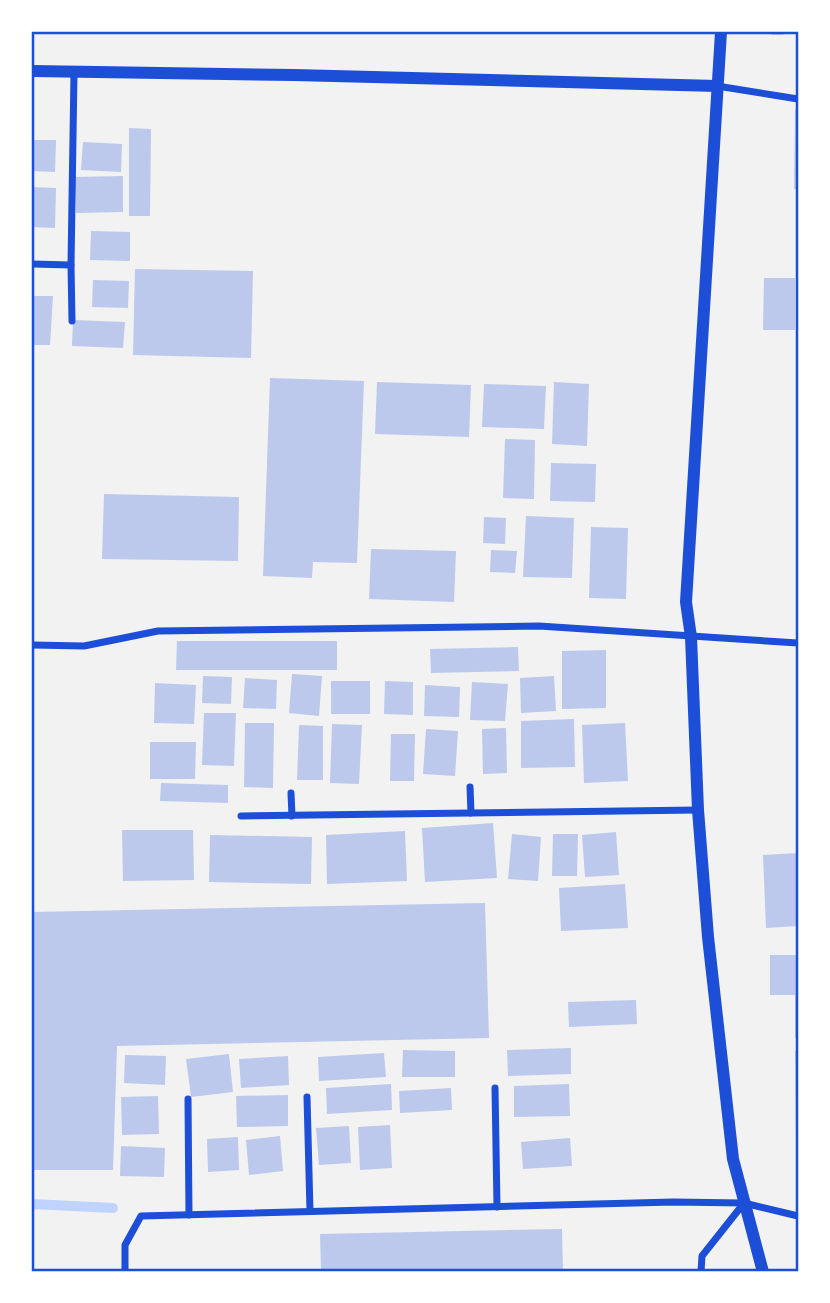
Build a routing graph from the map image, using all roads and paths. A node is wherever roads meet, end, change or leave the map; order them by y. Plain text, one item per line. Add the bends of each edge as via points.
1 (721, 32) edge
2 (772, 32) edge
3 (783, 32) edge
4 (32, 71) edge
5 (74, 73) junction
6 (717, 86) junction
7 (799, 99) edge
8 (32, 264) edge
9 (71, 265) junction
10 (72, 321) dead end
11 (691, 637) junction
12 (799, 643) edge
13 (32, 645) edge
14 (470, 787) dead end
15 (291, 793) dead end
16 (698, 810) junction
17 (471, 813) junction
18 (241, 816) dead end
19 (292, 816) junction
20 (495, 1088) dead end
21 (307, 1097) dead end
22 (188, 1099) dead end
23 (744, 1203) junction
24 (497, 1207) junction
25 (310, 1211) junction
26 (189, 1215) junction
27 (799, 1216) edge
28 (125, 1272) edge
29 (701, 1272) edge
30 (763, 1272) edge

1 - 6 street
2 - 3 path
4 - 5 street
5 - 6 street
5 - 9 street
6 - 7 street
6 - 11 street via 686,602
8 - 9 street
9 - 10 street
11 - 12 street
11 - 13 street via 539,626 269,629 158,631 84,646
11 - 16 street
14 - 17 street
15 - 19 street
16 - 17 street
16 - 23 street via 733,1159
17 - 19 street
18 - 19 street
20 - 24 street
21 - 25 street
22 - 26 street
23 - 24 street
23 - 27 street
23 - 29 street via 702,1256
23 - 30 street
24 - 25 street
25 - 26 street
26 - 28 street via 141,1216 125,1245

